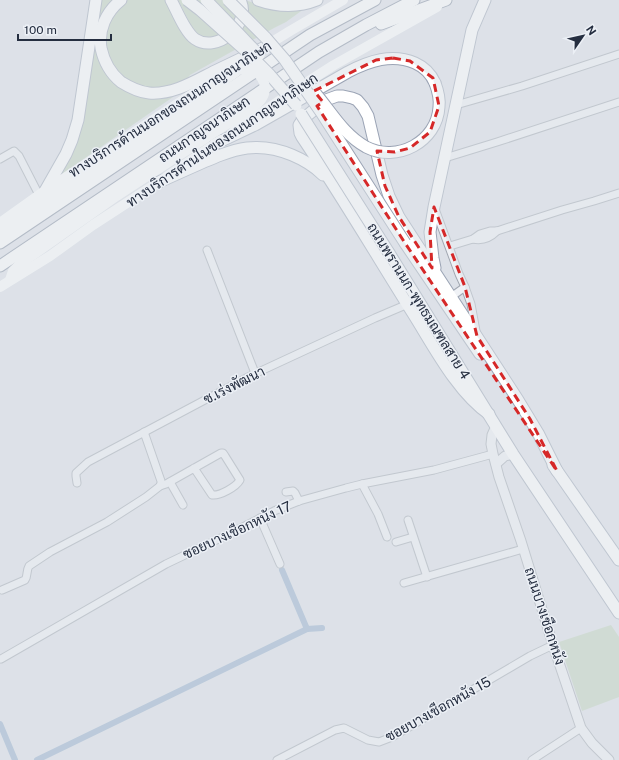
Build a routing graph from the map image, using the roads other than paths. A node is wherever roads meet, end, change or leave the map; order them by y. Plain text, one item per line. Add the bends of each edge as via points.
1 (96, 0) edge
2 (120, 0) edge
3 (172, 0) edge
4 (187, 0) edge
5 (198, 0) edge
6 (206, 0) edge
7 (228, 0) edge
8 (240, 0) edge
9 (258, 0) edge
10 (317, 0) edge
11 (343, 0) edge
12 (375, 0) edge
13 (414, 0) edge
14 (446, 0) edge
15 (449, 0) edge
16 (485, 0) edge
17 (366, 25) junction
18 (265, 47) junction
19 (619, 54) edge
20 (285, 60) junction
21 (270, 75) junction
22 (619, 102) edge
23 (296, 105) junction
24 (456, 105) junction
25 (215, 144) junction
26 (445, 158) junction
27 (0, 159) edge
28 (159, 182) junction
29 (335, 188) junction
30 (42, 193) junction
31 (619, 193) edge
32 (434, 206) junction
33 (0, 223) edge
34 (0, 232) edge
35 (0, 243) edge
36 (450, 246) junction
37 (207, 250) dead end
38 (0, 266) edge
39 (10, 280) junction
40 (442, 283) junction
41 (0, 287) edge
42 (465, 288) junction
43 (452, 297) junction
44 (408, 304) junction
45 (477, 336) junction
46 (255, 373) junction
47 (488, 414) junction
48 (496, 426) junction
49 (144, 432) junction
50 (493, 454) junction
51 (513, 454) junction
52 (496, 464) junction
53 (194, 468) junction
54 (557, 471) junction
55 (170, 482) junction
56 (77, 483) dead end
57 (362, 484) junction
58 (160, 486) junction
59 (286, 492) dead end
60 (299, 501) junction
61 (183, 505) dead end
62 (260, 518) junction
63 (408, 520) dead end
64 (387, 537) dead end
65 (413, 537) junction
66 (396, 542) dead end
67 (523, 549) junction
68 (618, 556) edge
69 (280, 564) dead end
70 (427, 577) junction
71 (404, 583) dead end
72 (2, 590) dead end
73 (619, 613) edge
74 (553, 645) junction
75 (1, 659) dead end
76 (581, 728) junction
77 (277, 760) edge
78 (532, 760) edge
79 (609, 760) edge

1 - 30 main road via 78,120 66,154
2 - 18 main road via 102,25 101,45 110,71 119,80 138,91 154,93 173,90
3 - 8 main road via 192,37 202,42 214,43 225,39 239,23 243,11
4 - 21 main road, bridge
5 - 21 main road, bridge via 246,46
6 - 23 main road, ถนนพรานนก-พุทธมณฑลสาย 4, bridge via 257,53
7 - 20 main road, ถนนพรานนก-พุทธมณฑลสาย 4, bridge
9 - 10 main road via 293,6
11 - 18 main road, ทางบริการด้านนอกของถนนกาญจนาภิเษก
12 - 35 main road, ถนนกาญจนาภิเษก via 310,36
13 - 17 main road, ถนนกาญจนาภิเษก
14 - 17 main road via 380,24
15 - 25 main road, ทางบริการด้านในของถนนกาญจนาภิเษก via 328,69
16 - 24 main road via 472,30
17 - 38 main road, ถนนกาญจนาภิเษก via 313,56
18 - 30 main road, ทางบริการด้านนอกของถนนกาญจนาภิเษก
19 - 24 street
20 - 25 main road, bridge via 312,88 342,127 366,147 381,152 410,148 422,141 436,120 439,106 438,91 432,78 417,64 393,58 376,60 353,69 255,125
20 - 54 main road, ถนนพรานนก-พุทธมณฑลสาย 4, bridge
21 - 23 main road, bridge
22 - 26 street
23 - 47 main road, ถนนพรานนก-พุทธมณฑลสาย 4, bridge
24 - 26 main road
25 - 28 main road, ทางบริการด้านในของถนนกาญจนาภิเษก
26 - 32 main road
27 - 30 street via 14,151 17,153
28 - 29 main road via 230,152 261,147 274,148 311,164
28 - 39 main road, ทางบริการด้านในของถนนกาญจนาภิเษก
29 - 40 main road via 302,137 299,125 305,116 326,100 343,96 357,100 366,111 389,196 399,217
29 - 44 main road
30 - 33 main road, ทางบริการด้านนอกของถนนกาญจนาภิเษก
31 - 36 street via 497,231 491,237
32 - 36 street
32 - 40 main road via 430,232 432,258
34 - 39 main road, bridge via 239,70 252,70 262,78 265,85 264,93 253,107 118,195 20,264 13,271
36 - 42 street
37 - 46 street
39 - 41 main road, ทางบริการด้านในของถนนกาญจนาภิเษก
40 - 43 main road
42 - 43 street
42 - 45 street
43 - 45 main road
44 - 46 street, ซ.เร่งพัฒนา
44 - 47 main road via 459,384
45 - 54 main road via 530,419
46 - 49 street, ซ.เร่งพัฒนา
47 - 48 main road, ถนนพรานนก-พุทธมณฑลสาย 4
48 - 50 street, ถนนบางเชือกหนัง via 491,444
48 - 51 main road, ถนนพรานนก-พุทธมณฑลสาย 4
49 - 56 street, ซ.เร่งพัฒนา via 85,464 76,473
49 - 58 street via 161,481
50 - 52 street, ถนนบางเชือกหนัง
50 - 57 street, ซอยบางเชือกหนัง 17 via 434,470
51 - 52 street via 505,456
51 - 73 main road, ถนนพรานนก-พุทธมณฑลสาย 4
52 - 67 street, ถนนบางเชือกหนัง
53 - 53 street via 212,495 219,495 240,480 223,453
53 - 55 street
54 - 68 main road, ถนนพรานนก-พุทธมณฑลสาย 4
55 - 58 street
55 - 61 street
57 - 60 street, ซอยบางเชือกหนัง 17
57 - 64 street
58 - 72 street via 107,522 50,552 29,566 25,580
59 - 60 street via 293,491
60 - 62 street, ซอยบางเชือกหนัง 17
62 - 69 street
62 - 75 street, ซอยบางเชือกหนัง 17 via 166,564
63 - 65 street
65 - 66 street
65 - 70 street
67 - 70 street
67 - 74 street, ถนนบางเชือกหนัง
70 - 71 street
74 - 76 street, ถนนบางเชือกหนัง
74 - 77 street, ซอยบางเชือกหนัง 15 via 392,737 379,742 368,740 344,728 335,730
76 - 78 street
76 - 79 street, ถนนบางเชือกหนัง

